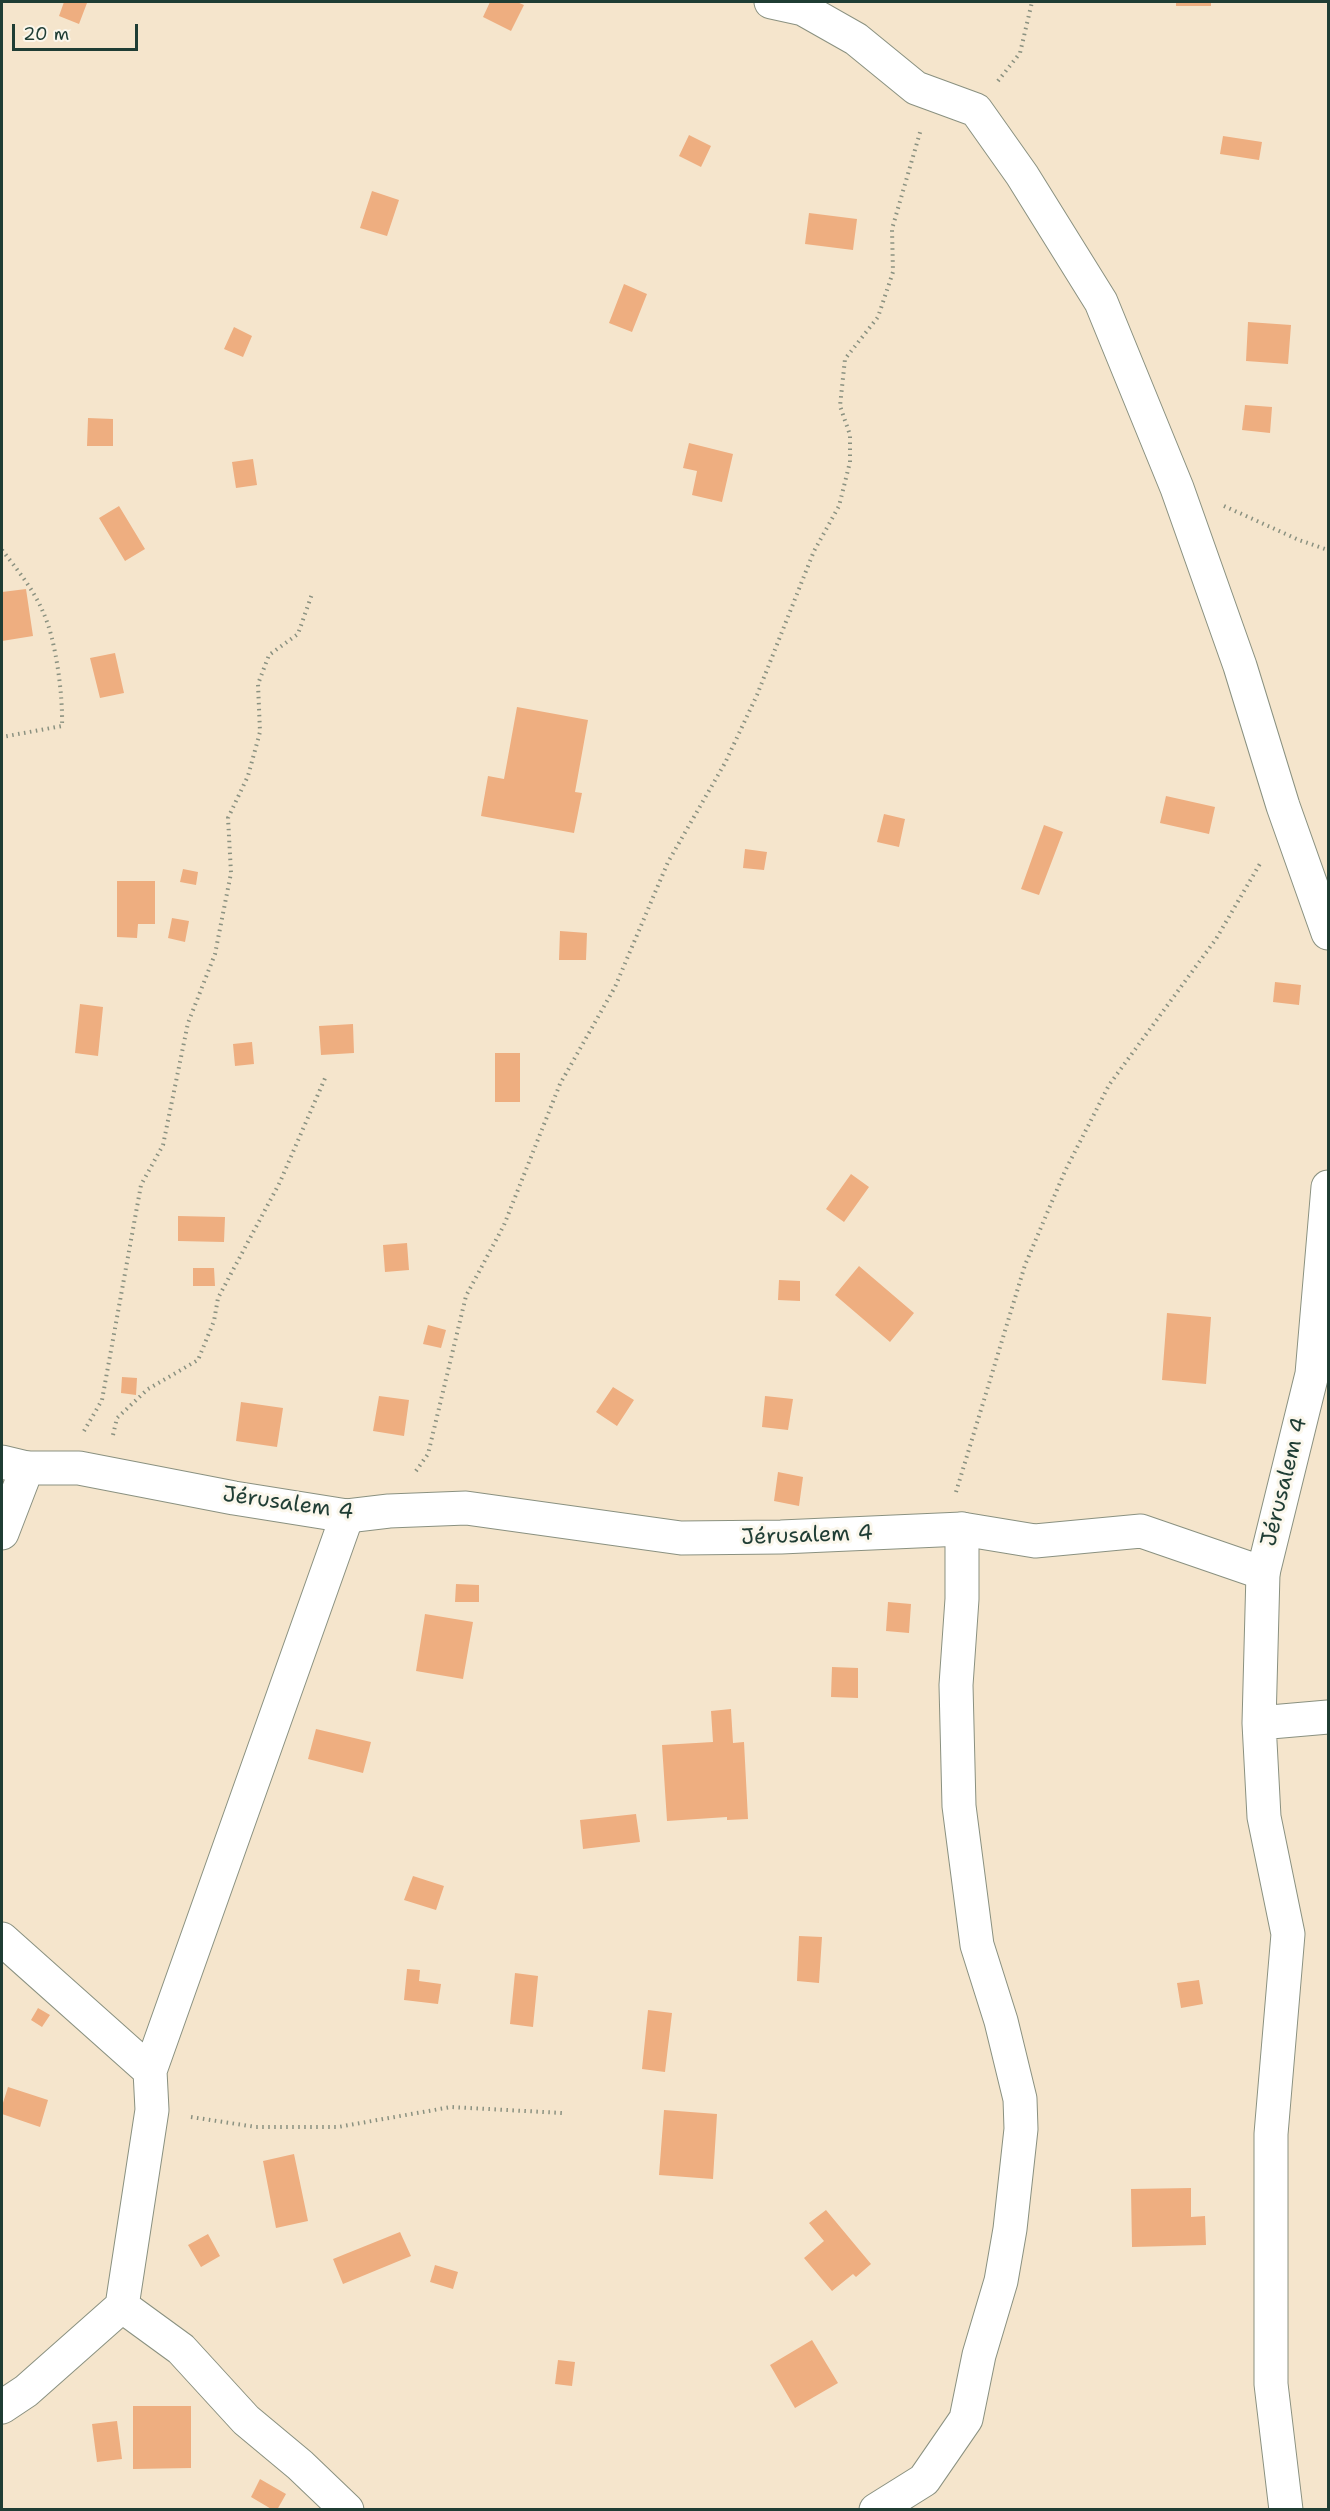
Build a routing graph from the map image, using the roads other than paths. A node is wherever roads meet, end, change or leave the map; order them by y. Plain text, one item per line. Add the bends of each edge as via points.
1 (771, 2) edge
2 (1329, 933) edge
3 (1329, 1187) edge
4 (14, 1465) edge
5 (347, 1516) junction
6 (953, 1530) junction
7 (2, 1533) edge
8 (1263, 1573) junction
9 (1329, 1717) edge
10 (1259, 1723) junction
11 (2, 1939) edge
12 (150, 2071) junction
13 (122, 2306) junction
14 (2, 2407) edge
15 (347, 2510) edge
16 (876, 2510) edge
17 (1286, 2510) edge

1 - 2 street via 803,9 856,39 916,88 976,110 1022,175 1101,302 1177,488
3 - 8 street, Jérusalem 4 via 1312,1374
4 - 5 street, Jérusalem 4 via 70,1468
4 - 7 street, Jérusalem 4
5 - 6 street, Jérusalem 4 via 466,1508 681,1538
5 - 12 street
6 - 8 street, Jérusalem 4 via 1035,1541 1141,1531
6 - 16 street via 962,1599 956,1685 959,1806 977,1945 1001,2021 1017,2088 1021,2129 1001,2281 979,2355 966,2419 924,2480
8 - 10 street
9 - 10 street
10 - 17 street via 1264,1817 1288,1934 1271,2134 1271,2384
11 - 12 street
12 - 13 street via 152,2110
13 - 14 street via 26,2391
13 - 15 street via 181,2349 246,2420

